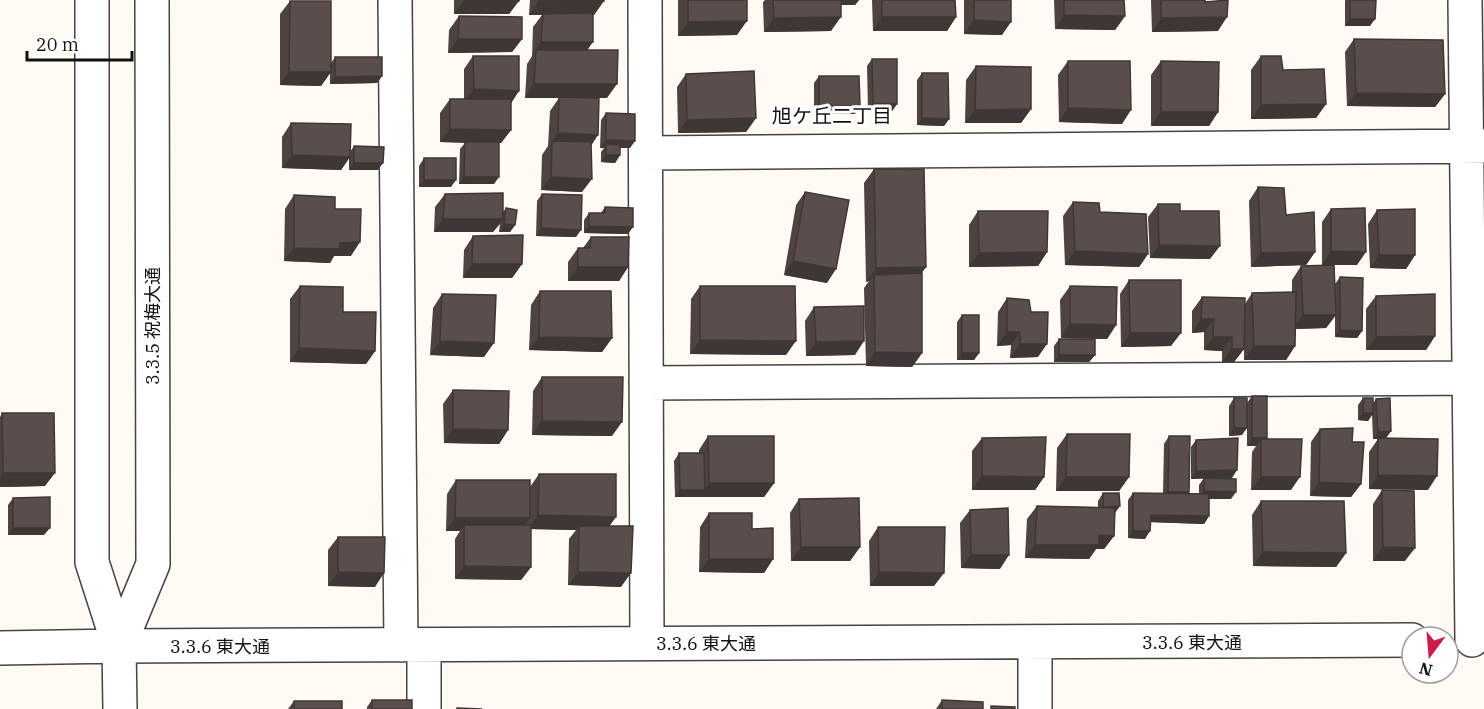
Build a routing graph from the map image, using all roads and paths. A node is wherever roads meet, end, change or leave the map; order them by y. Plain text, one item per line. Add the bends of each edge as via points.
1 (92, 0) edge
2 (152, 0) edge
3 (395, 0) edge
4 (645, 0) edge
5 (1465, 0) edge
6 (1475, 146) edge
7 (646, 153) junction
8 (1477, 378) edge
9 (646, 383) junction
10 (1400, 640) edge
11 (1468, 640) edge
12 (647, 643) junction
13 (1035, 643) junction
14 (413, 645) junction
15 (119, 646) junction
16 (0, 648) edge
17 (120, 709) edge
18 (424, 709) edge
19 (1035, 709) edge

1 - 15 street, 3.3.5 祝梅大通 via 92,562
2 - 15 street, 3.3.5 祝梅大通 via 153,564
3 - 14 street
4 - 7 street
5 - 6 street
6 - 7 street
6 - 8 street
7 - 9 street
8 - 9 street
8 - 11 street
9 - 12 street
10 - 13 street, 3.3.6 東大通
12 - 13 street, 3.3.6 東大通
12 - 14 street, 3.3.6 東大通
13 - 19 street
14 - 15 street, 3.3.6 東大通
14 - 18 street
15 - 16 street, 3.3.6 東大通
15 - 17 street, 3.3.5 祝梅大通

